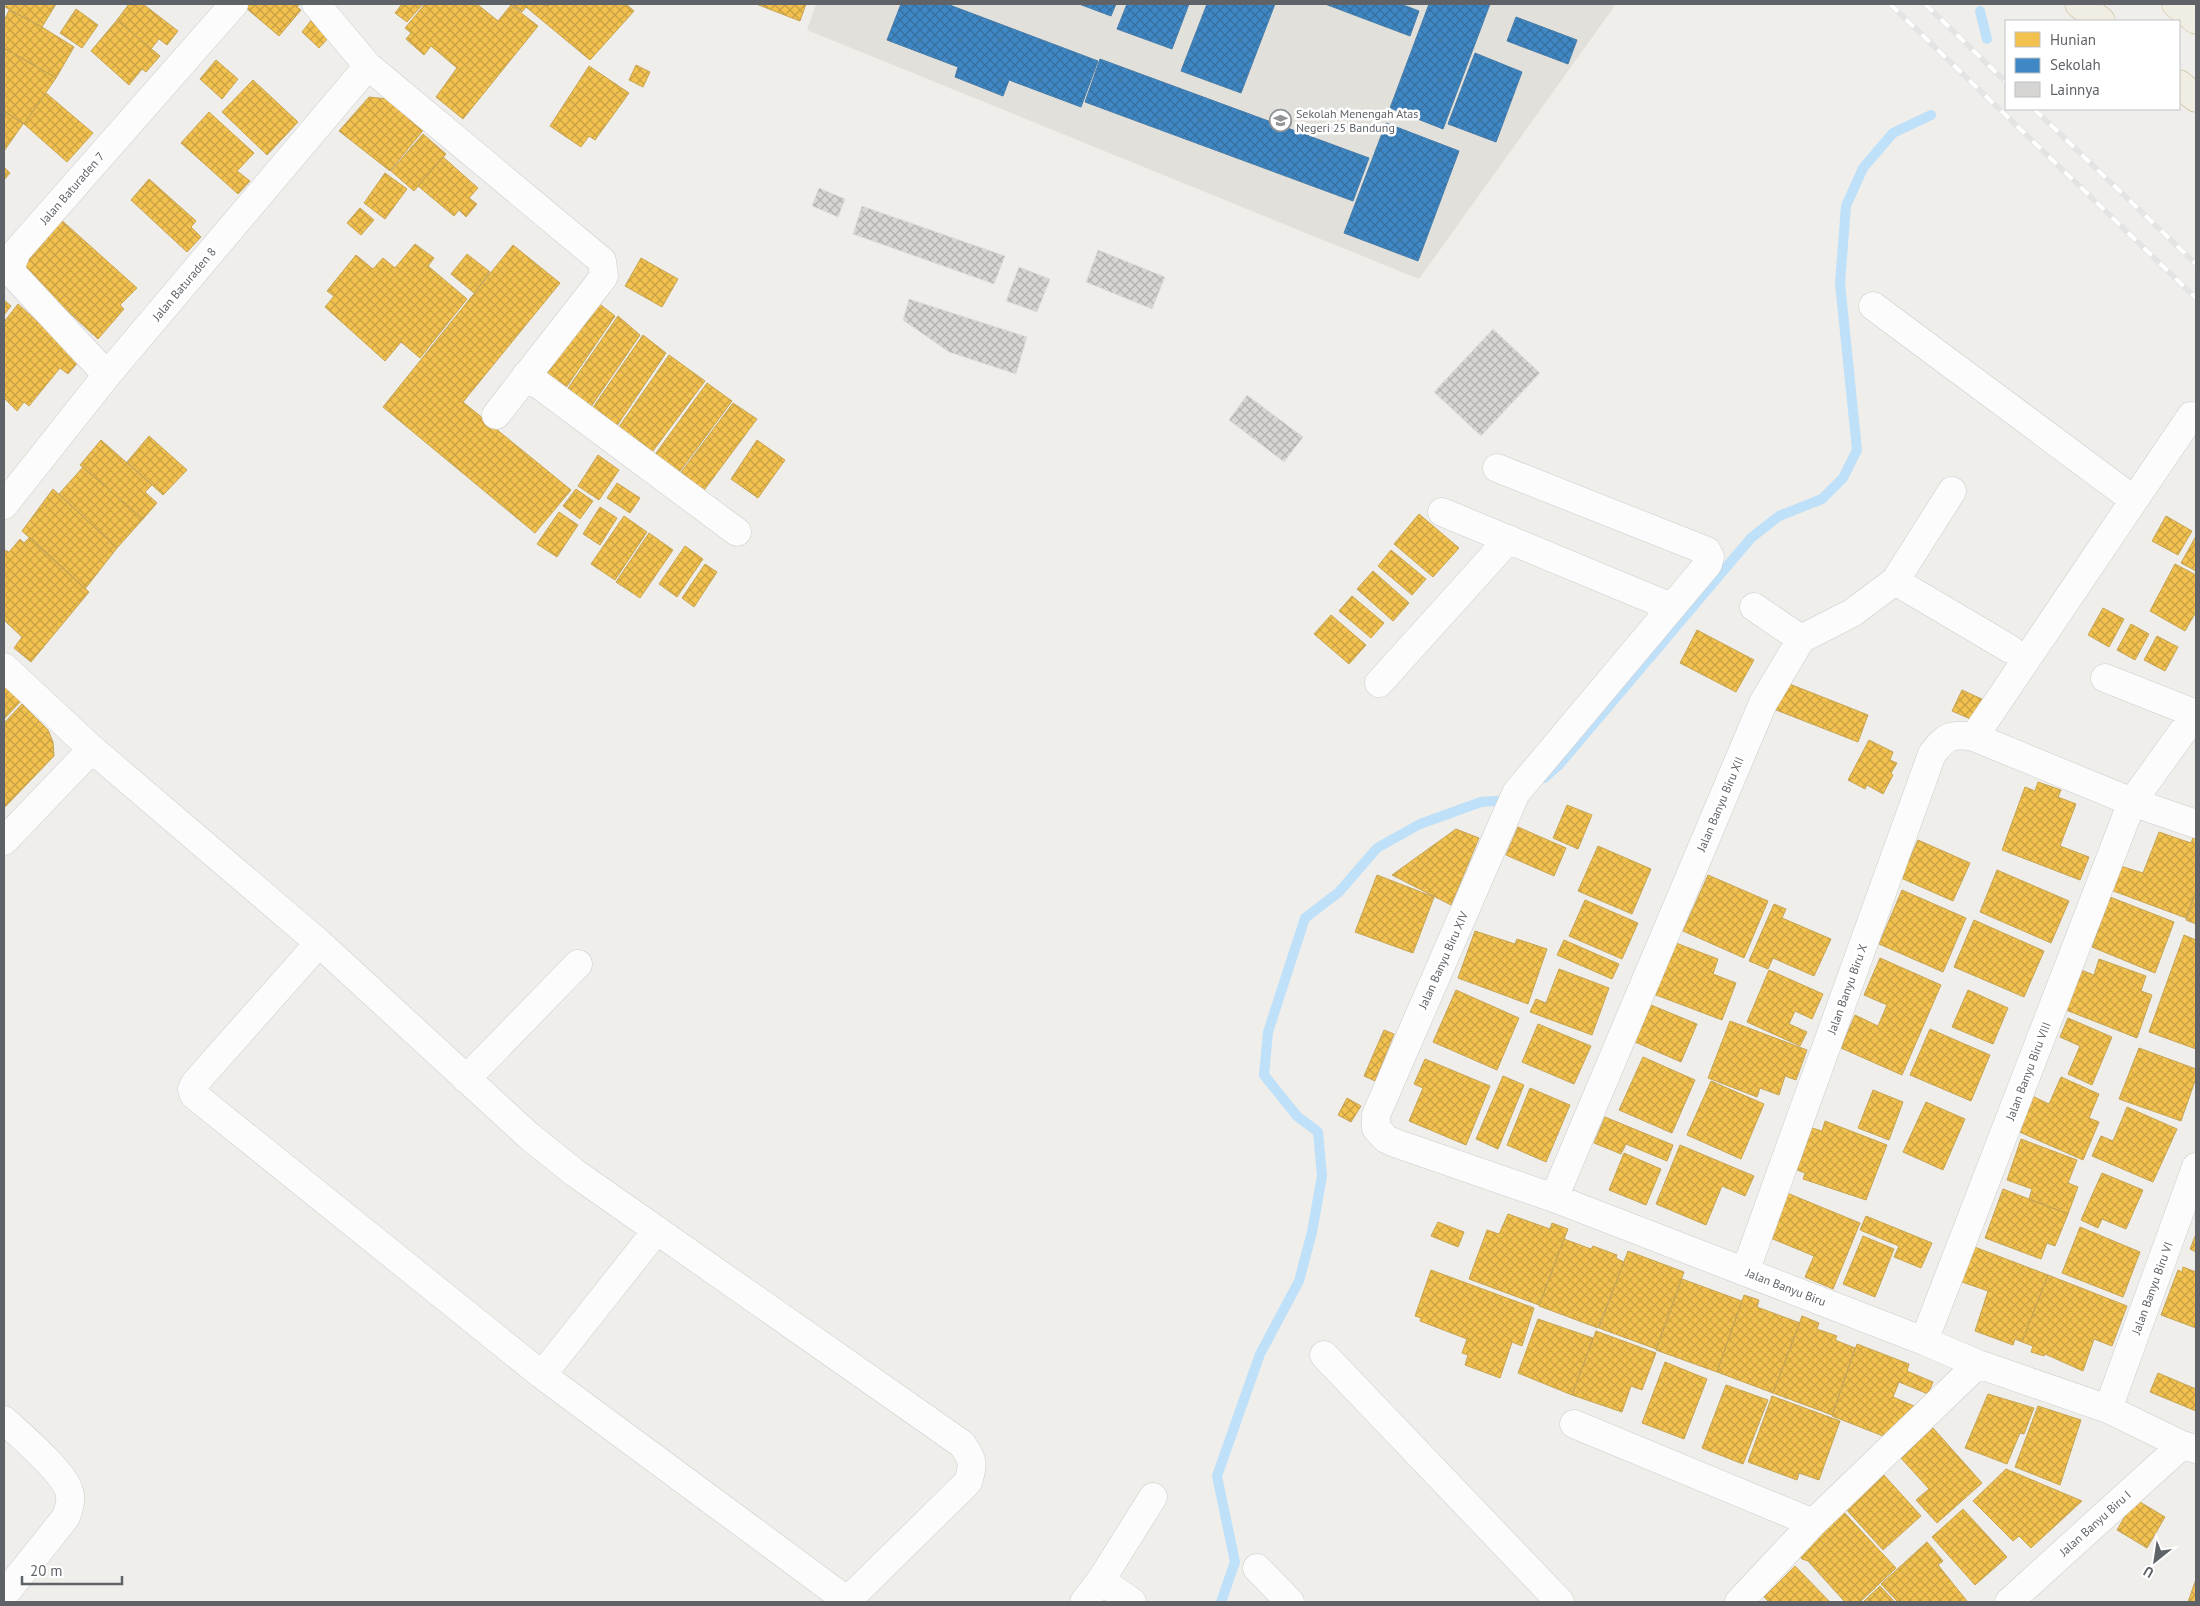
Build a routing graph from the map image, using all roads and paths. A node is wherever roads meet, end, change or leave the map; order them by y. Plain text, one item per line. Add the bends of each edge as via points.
1 (234, 4) edge
2 (316, 4) edge
3 (2079, 4) edge
4 (2176, 4) edge
5 (2100, 20) edge
6 (2196, 20) edge
7 (368, 66) junction
8 (2180, 85) edge
9 (2196, 98) edge
10 (1873, 306) dead end
11 (107, 374) junction
12 (526, 375) junction
13 (496, 415) dead end
14 (2191, 416) dead end
15 (1497, 468) dead end
16 (1952, 491) dead end
17 (2134, 500) junction
18 (4, 505) edge
19 (1442, 512) dead end
20 (738, 532) dead end
21 (1509, 539) junction
22 (1895, 581) junction
23 (1671, 607) junction
24 (1754, 607) dead end
25 (1801, 639) junction
26 (2010, 649) dead end
27 (4, 667) edge
28 (2105, 678) dead end
29 (1379, 683) dead end
30 (2196, 714) edge
31 (1974, 737) junction
32 (92, 749) junction
33 (2132, 802) junction
34 (2196, 824) edge
35 (4, 841) edge
36 (319, 943) junction
37 (578, 964) dead end
38 (466, 1079) junction
39 (1376, 1128) joint
40 (2196, 1167) edge
41 (1554, 1198) junction
42 (657, 1230) junction
43 (1745, 1272) junction
44 (1924, 1341) junction
45 (1324, 1355) dead end
46 (1978, 1364) junction
47 (542, 1375) junction
48 (2108, 1409) junction
49 (1574, 1424) dead end
50 (8, 1431) edge
51 (2189, 1447) edge
52 (1152, 1498) dead end
53 (1813, 1523) junction
54 (1257, 1568) dead end
55 (1101, 1580) junction
56 (4, 1596) edge
57 (848, 1602) edge
58 (1084, 1602) edge
59 (1132, 1602) edge
60 (1290, 1602) edge
61 (1560, 1602) edge
62 (1739, 1602) edge
63 (2009, 1602) edge

1 - 11 street, Jalan Baturaden 7 via 17,251 12,263 12,273
2 - 7 street
3 - 5 highway
4 - 6 highway
7 - 11 street, Jalan Baturaden 8
7 - 12 street via 602,261 604,276
8 - 9 highway
10 - 17 street
11 - 18 street, Jalan Baturaden 8
12 - 13 street
12 - 20 street
14 - 17 street
15 - 23 street, Jalan Banyu Biru XIV via 1707,551 1710,557 1708,564
16 - 22 street
17 - 31 street
19 - 21 street
21 - 23 street
21 - 29 street
22 - 25 street via 1852,613
22 - 26 street
23 - 39 street, Jalan Banyu Biru XIV via 1511,804 1376,1115
24 - 25 street
25 - 41 street, Jalan Banyu Biru XII via 1763,703
27 - 32 street
28 - 30 street
30 - 33 street, Jalan Banyu Biru VIII
31 - 33 street
31 - 43 street, Jalan Banyu Biru X via 1958,734 1944,738 1932,754
32 - 35 street
32 - 36 street
33 - 34 street
33 - 44 street, Jalan Banyu Biru VIII
36 - 38 street
36 - 47 street via 195,1082 192,1093
37 - 38 street
38 - 42 street via 575,1173
39 - 41 street, Jalan Banyu Biru via 1395,1143
40 - 48 street, Jalan Banyu Biru VI
41 - 43 street, Jalan Banyu Biru
42 - 47 street
42 - 57 street via 962,1444 972,1458 968,1482
43 - 44 street, Jalan Banyu Biru
44 - 46 street, Jalan Banyu Biru
45 - 61 street
46 - 48 street, Jalan Banyu Biru
46 - 53 street
47 - 57 street
48 - 51 street, Jalan Banyu Biru
49 - 53 street
50 - 56 street via 45,1458 69,1490 71,1505 66,1517
51 - 63 street, Jalan Banyu Biru I
52 - 55 street
53 - 62 street
54 - 60 street
55 - 58 street
55 - 59 street

